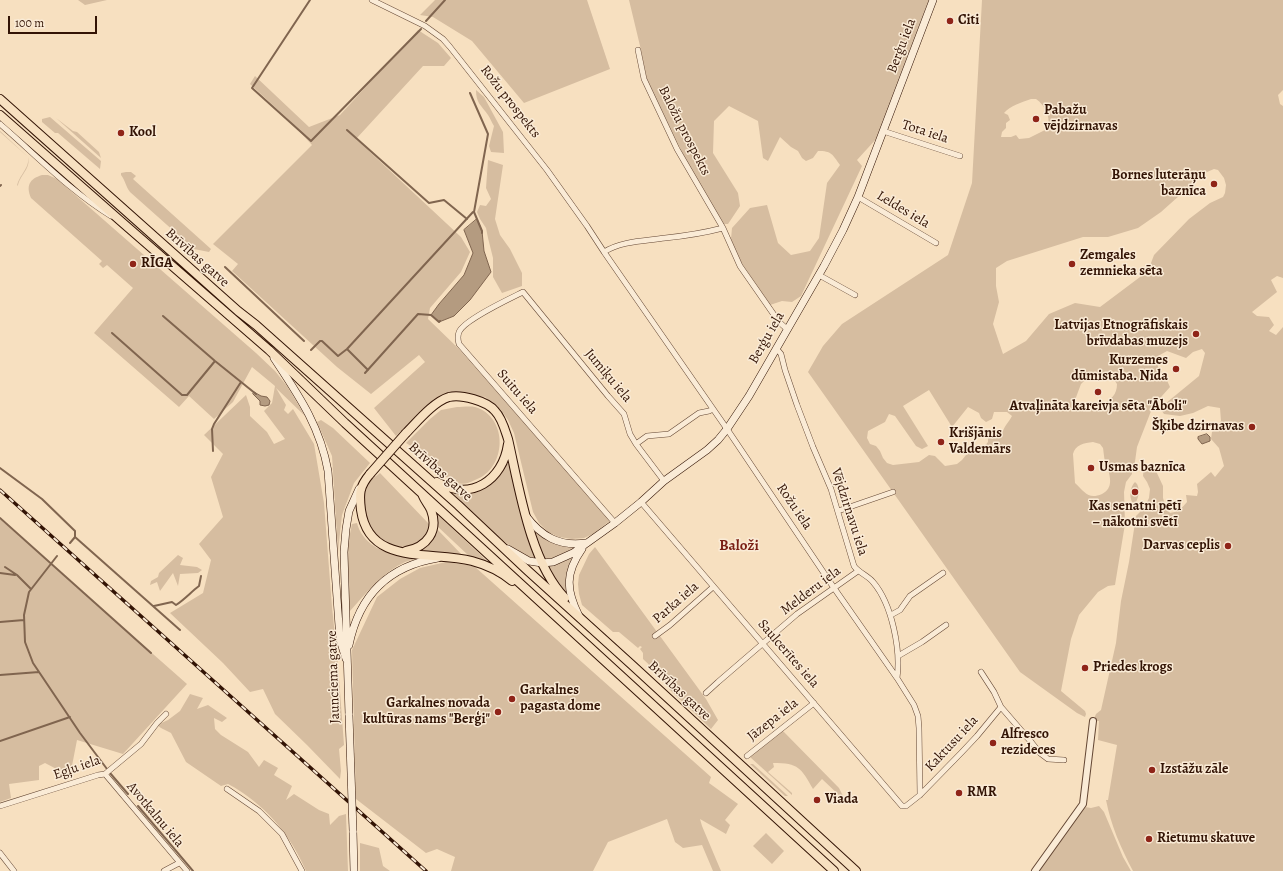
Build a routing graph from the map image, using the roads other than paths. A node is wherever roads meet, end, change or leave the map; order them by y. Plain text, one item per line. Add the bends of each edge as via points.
1 (372, 0) edge
2 (933, 0) edge
3 (638, 50) dead end
4 (0, 100) edge
5 (0, 115) edge
6 (0, 124) edge
7 (883, 131) junction
8 (960, 156) dead end
9 (858, 197) junction
10 (124, 224) junction
11 (723, 228) junction
12 (936, 243) dead end
13 (603, 250) junction
14 (819, 275) junction
15 (523, 292) joint
16 (855, 295) dead end
17 (787, 329) junction
18 (776, 348) junction
19 (269, 350) junction
20 (713, 409) junction
21 (727, 429) junction
22 (508, 439) junction
23 (636, 444) junction
24 (402, 455) junction
25 (664, 481) junction
26 (361, 485) junction
27 (416, 487) junction
28 (893, 492) dead end
29 (641, 502) junction
30 (838, 511) junction
31 (526, 515) junction
32 (615, 523) junction
33 (588, 542) junction
34 (499, 544) junction
35 (401, 552) junction
36 (444, 558) junction
37 (542, 563) junction
38 (858, 571) junction
39 (943, 573) dead end
40 (713, 586) junction
41 (834, 588) junction
42 (543, 603) junction
43 (575, 609) junction
44 (891, 615) junction
45 (580, 618) junction
46 (946, 625) dead end
47 (655, 636) dead end
48 (763, 643) junction
49 (898, 656) junction
50 (346, 659) junction
51 (981, 672) dead end
52 (896, 678) junction
53 (706, 693) dead end
54 (814, 703) junction
55 (1001, 707) junction
56 (166, 714) dead end
57 (1093, 721) dead end
58 (747, 756) dead end
59 (1064, 760) dead end
60 (104, 774) junction
61 (227, 789) dead end
62 (920, 795) junction
63 (0, 806) edge
64 (0, 853) edge
65 (179, 863) junction
66 (14, 871) edge
67 (164, 871) edge
68 (187, 871) edge
69 (302, 871) edge
70 (354, 871) edge
71 (834, 871) edge
72 (856, 871) edge
73 (1035, 871) edge

1 - 13 street, Rožu prospekts via 425,26 443,39 547,170
2 - 7 main road, Berģu iela
3 - 11 street, Baložu prospekts via 644,79 671,136
4 - 24 highway, Brīvības gatve
5 - 10 highway, Brīvības gatve
6 - 10 street via 96,207
7 - 8 street, Tota iela
7 - 9 main road, Berģu iela
9 - 12 street, Leldes iela
9 - 14 main road, Berģu iela
10 - 19 highway, Brīvības gatve
11 - 13 street
11 - 17 street via 740,266 779,322
13 - 20 street, Rožu iela
14 - 16 street
14 - 17 main road, Berģu iela
15 - 23 street, Jumiķu iela via 624,414
15 - 32 street, Suitu iela via 496,305 463,326 457,337 459,344
17 - 18 main road, Berģu iela
18 - 21 main road, Berģu iela
18 - 30 street, Vējdzirnavu iela via 781,354 797,405
19 - 27 highway, Brīvības gatve
19 - 50 main road via 309,413 326,460 340,640
20 - 21 street, Rožu iela
20 - 23 street via 699,413 669,434 647,436
21 - 25 main road, Berģu iela via 707,450
21 - 41 street, Rožu iela
22 - 24 highway via 506,454 500,468 491,479 467,490 455,490 436,482 411,459
22 - 26 highway, bridge via 495,410 462,396 449,397 436,404 406,433
22 - 31 highway
23 - 25 street, Jumiķu iela
24 - 34 highway, Brīvības gatve
25 - 29 main road, Berģu iela
26 - 35 highway via 362,514 368,532 380,544
26 - 50 main road, Jaunciema gatve via 349,511 344,552
27 - 35 highway via 431,509 433,529 425,543
27 - 42 highway, Brīvības gatve
28 - 30 street
29 - 32 main road, Berģu iela
29 - 40 street, Saulcerītes iela
30 - 38 street, Vējdzirnavu iela
31 - 33 main road via 534,527 550,538 572,543
31 - 37 highway
32 - 33 main road, Berģu iela
33 - 37 main road, Berģu iela via 562,559
33 - 43 main road via 576,558 570,573 570,594
34 - 37 main road, Berģu iela via 529,561
34 - 45 highway, Brīvības gatve
35 - 36 highway
36 - 42 highway via 471,560 501,572 530,597
36 - 50 main road via 416,563 402,569 390,576 371,594 353,628
37 - 43 highway via 559,592
38 - 41 street, Melderu iela
38 - 44 street, Vējdzirnavu iela via 872,581 882,594
39 - 44 street via 910,596 900,610
40 - 47 street, Parka iela
40 - 48 street, Saulcerītes iela
41 - 48 street, Melderu iela via 797,614
41 - 52 street, Rožu iela
42 - 71 highway, Brīvības gatve
43 - 45 main road
44 - 49 street, Vējdzirnavu iela
45 - 72 highway, Brīvības gatve
46 - 49 street
48 - 53 street, Melderu iela
48 - 54 street, Saulcerītes iela
49 - 52 street, Vējdzirnavu iela
50 - 70 main road, Jaunciema gatve, bridge
51 - 55 street
52 - 62 street, Rožu iela via 918,716
54 - 58 street, Jāzepa iela
54 - 62 street, Saulcerītes iela via 902,806 906,806
55 - 59 street via 1040,753 1048,759
55 - 62 street, Kaktusu iela
56 - 60 street, Egļu iela via 141,744
57 - 73 street via 1083,804
60 - 63 street, Egļu iela
60 - 65 street, Avotkalnu iela
61 - 69 street via 259,811 282,834
64 - 66 street
65 - 67 street
65 - 68 street, Avotkalnu iela

